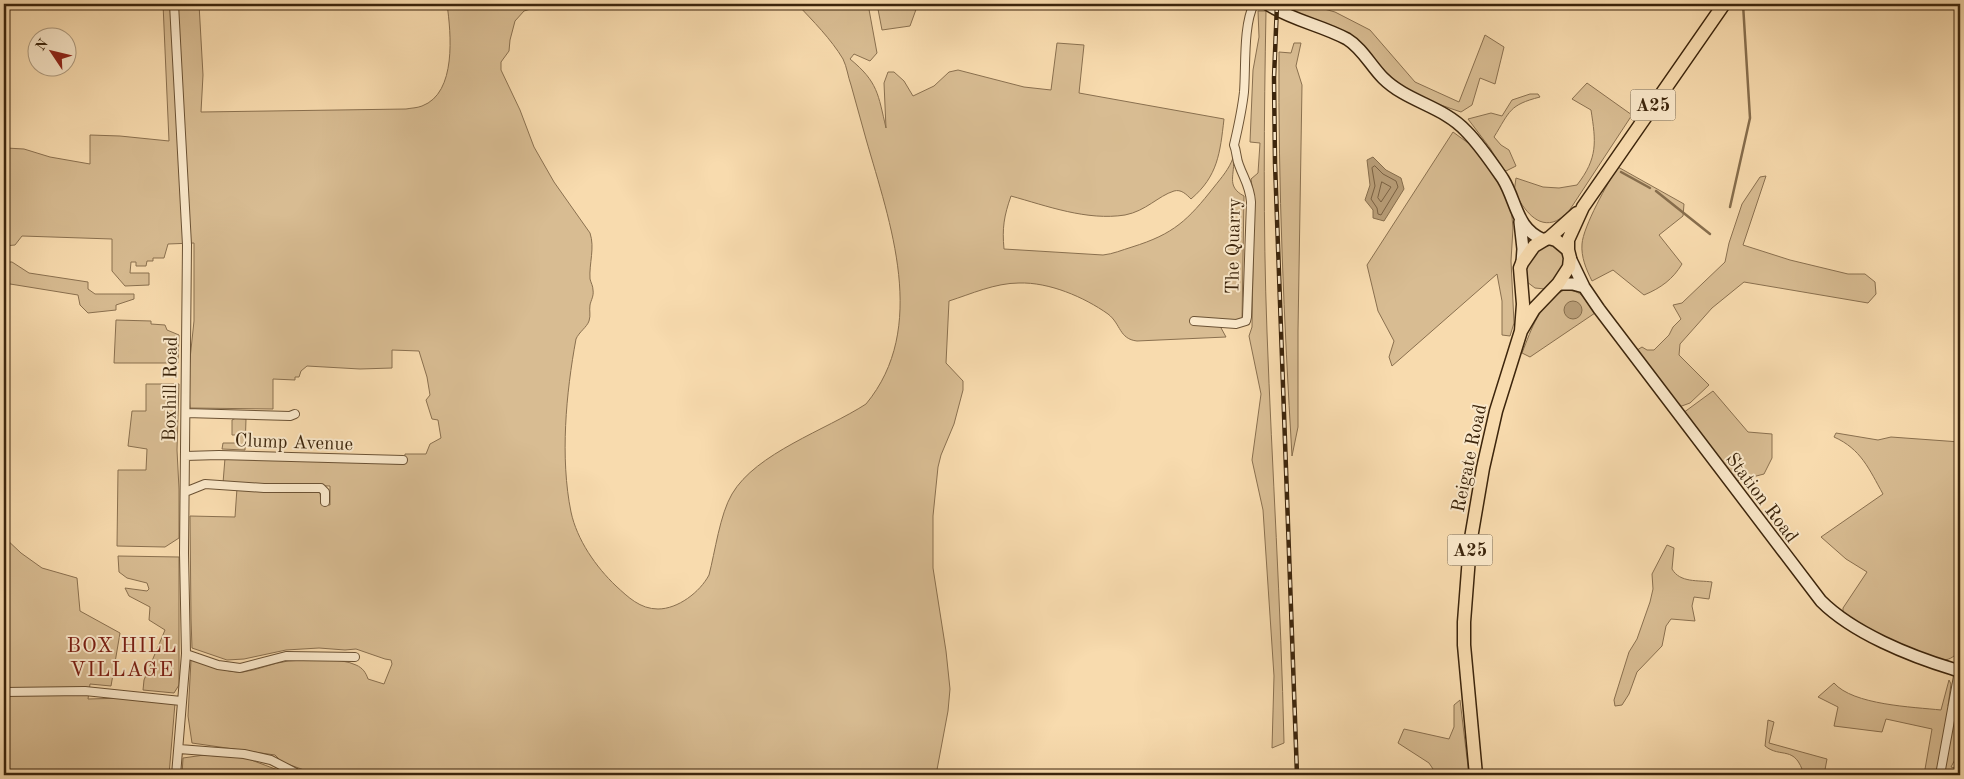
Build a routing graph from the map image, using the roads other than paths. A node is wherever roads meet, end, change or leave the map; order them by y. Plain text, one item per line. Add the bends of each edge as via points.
1 (174, 4) edge
2 (1254, 4) edge
3 (1267, 4) edge
4 (1724, 4) edge
5 (1583, 207) junction
6 (1519, 217) junction
7 (1547, 239) junction
8 (1569, 254) junction
9 (1522, 262) junction
10 (1521, 282) junction
11 (1558, 284) junction
12 (1584, 287) junction
13 (1546, 295) junction
14 (1194, 321) dead end
15 (1521, 331) junction
16 (186, 413) junction
17 (295, 414) dead end
18 (185, 456) junction
19 (402, 460) dead end
20 (185, 492) junction
21 (325, 502) dead end
22 (186, 654) junction
23 (355, 658) dead end
24 (1960, 670) edge
25 (4, 692) edge
26 (181, 700) junction
27 (179, 749) junction
28 (176, 775) edge
29 (298, 775) edge
30 (1476, 775) edge
31 (1940, 775) edge

1 - 16 street, Boxhill Road via 187,245
2 - 14 street, The Quarry via 1246,45 1241,119 1234,146 1252,202 1247,318 1236,324
3 - 6 street via 1350,41 1397,89 1441,110 1465,130 1503,181
4 - 5 main road, A25
5 - 7 main road, A25
5 - 8 main road, A25 via 1568,240
6 - 7 street via 1534,236
6 - 9 street
7 - 8 main road via 1556,240
7 - 9 main road via 1534,246
8 - 11 main road via 1569,267
8 - 12 street, Station Road
9 - 10 main road
10 - 13 main road via 1537,294
10 - 15 main road, Reigate Road / A25
11 - 12 street
11 - 13 main road
12 - 24 street, Station Road via 1821,601 1841,619 1872,635 1919,658
13 - 15 main road, Reigate Road / A25
15 - 30 main road, Reigate Road / A25 via 1496,411 1470,544 1464,645
16 - 17 street
16 - 18 street, Boxhill Road
18 - 19 street, Clump Avenue
18 - 20 street, Boxhill Road
20 - 21 street via 205,484 321,488 325,492
20 - 22 street, Boxhill Road
22 - 23 street via 218,666 240,668 286,656
22 - 26 street, Boxhill Road
24 - 31 street
25 - 26 street via 85,691
26 - 27 street, Boxhill Road
27 - 28 street, Boxhill Road
27 - 29 street via 244,754 271,760

